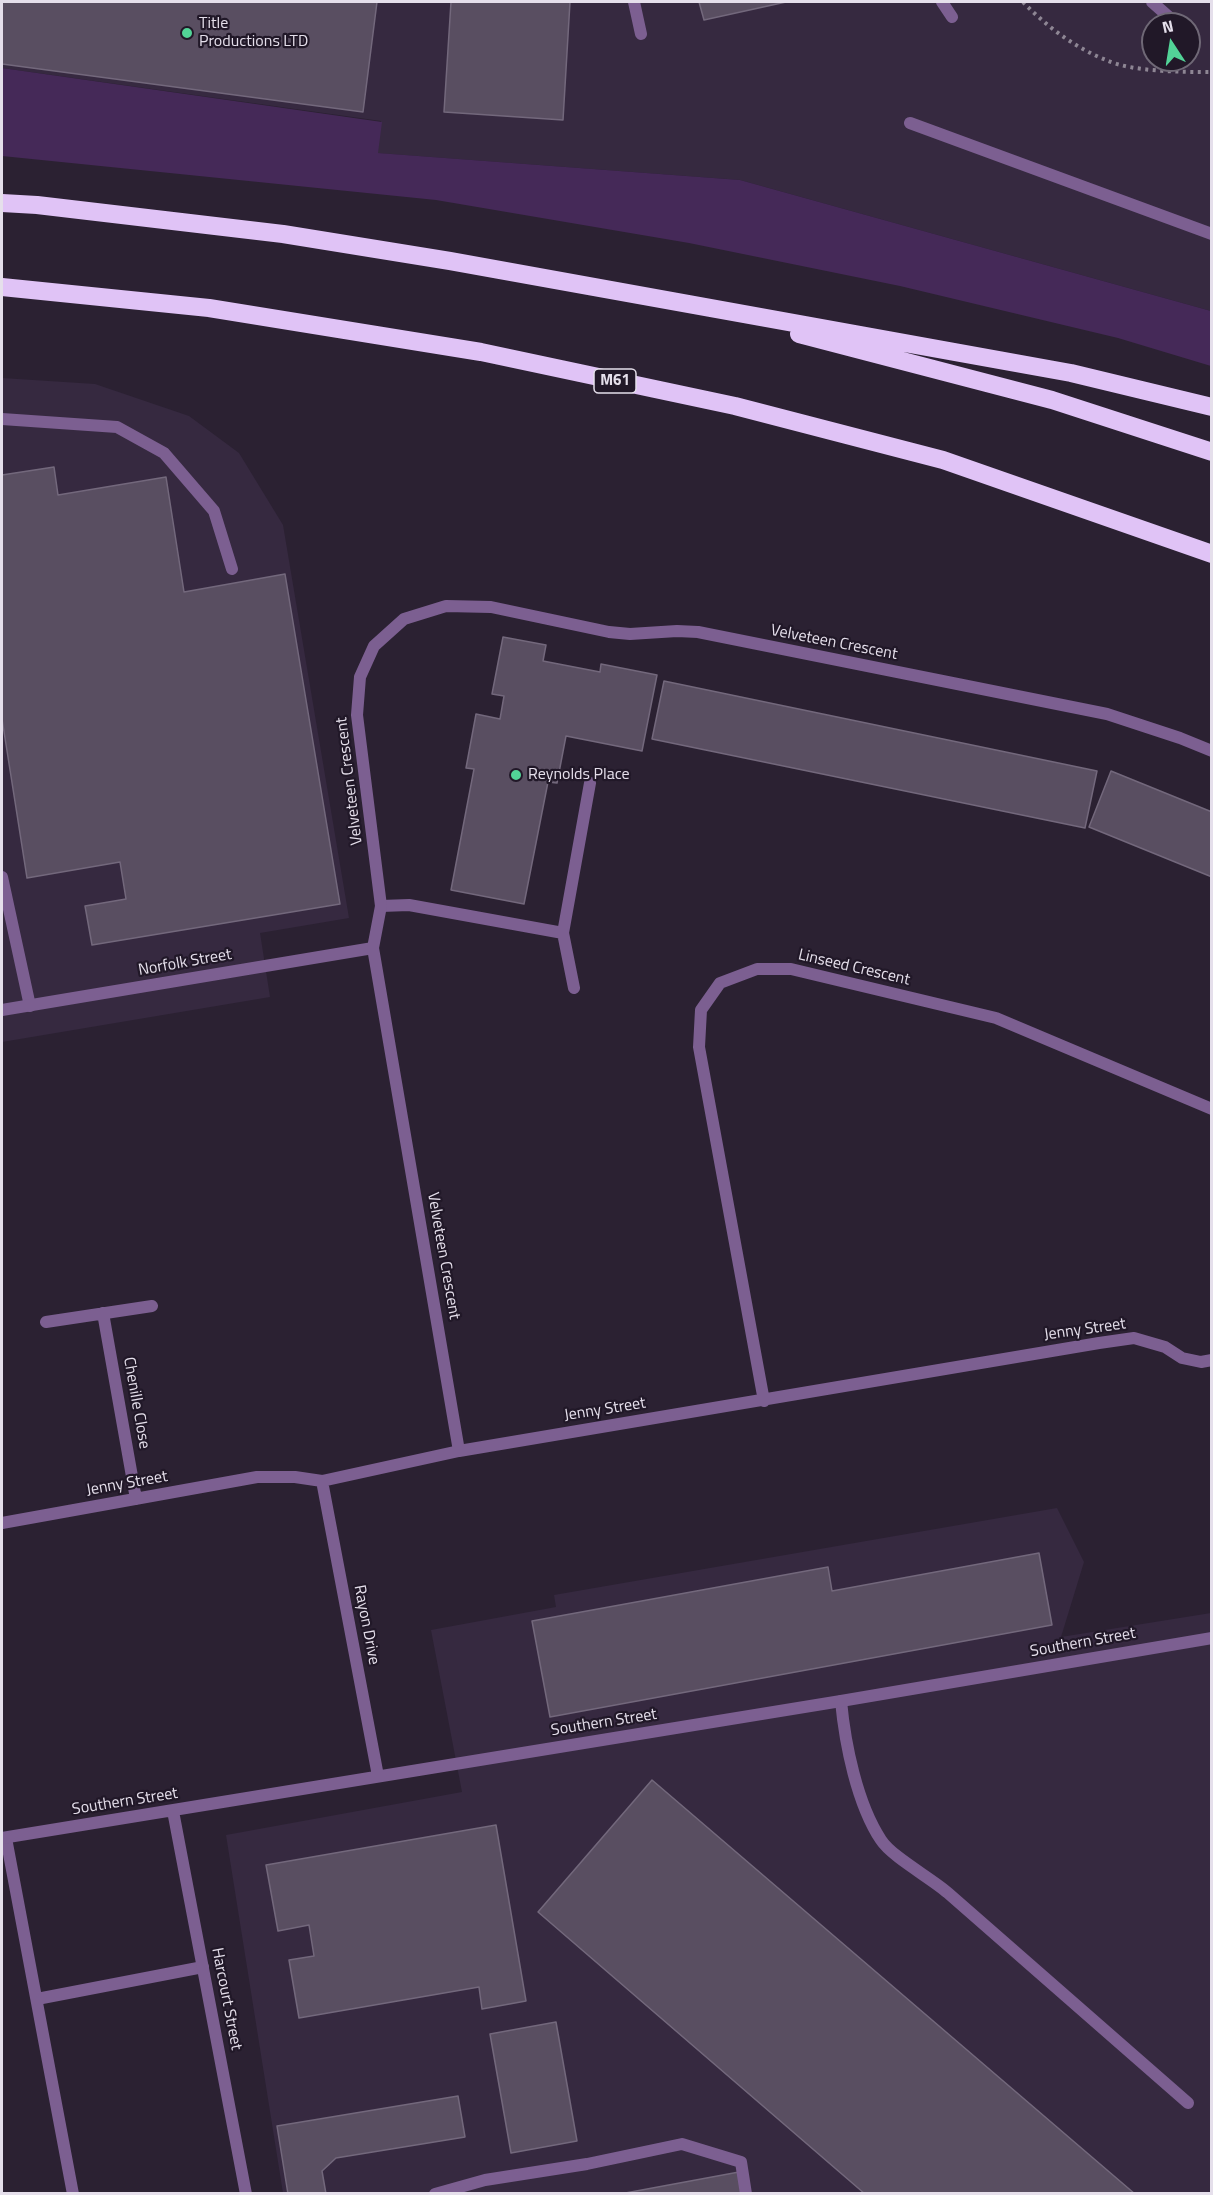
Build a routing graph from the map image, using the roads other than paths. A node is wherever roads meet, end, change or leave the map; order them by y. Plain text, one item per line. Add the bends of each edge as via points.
1 (634, 2) edge
2 (942, 2) edge
3 (1152, 2) edge
4 (1163, 12) edge
5 (952, 17) dead end
6 (640, 34) dead end
7 (910, 123) dead end
8 (2, 203) edge
9 (1212, 234) edge
10 (2, 287) edge
11 (652, 296) junction
12 (1212, 407) edge
13 (2, 419) edge
14 (1212, 452) edge
15 (1212, 554) edge
16 (232, 569) dead end
17 (1212, 752) edge
18 (590, 783) dead end
19 (2, 877) edge
20 (381, 906) junction
21 (563, 933) junction
22 (373, 948) junction
23 (574, 988) dead end
24 (30, 1006) junction
25 (2, 1010) edge
26 (1212, 1109) edge
27 (152, 1306) dead end
28 (103, 1313) junction
29 (46, 1322) dead end
30 (1211, 1360) edge
31 (764, 1401) junction
32 (459, 1451) junction
33 (322, 1481) junction
34 (136, 1499) junction
35 (2, 1522) edge
36 (1212, 1638) edge
37 (841, 1701) junction
38 (378, 1776) junction
39 (173, 1811) junction
40 (4, 1838) edge
41 (203, 1967) junction
42 (37, 1999) junction
43 (1188, 2103) dead end
44 (74, 2193) edge
45 (246, 2193) edge
46 (435, 2193) edge
47 (746, 2193) edge

1 - 6 street
2 - 5 street
3 - 4 street
7 - 9 street
8 - 11 highway via 283,234
10 - 15 highway, M61 via 209,308 481,352 724,404 943,460
11 - 12 highway via 1071,373
11 - 14 highway via 1052,400
13 - 16 street via 117,427 164,453 214,511
17 - 20 street, Velveteen Crescent via 1107,714 698,632 609,632 490,607 446,606 404,619 374,646 360,677 357,716
18 - 21 street
19 - 24 street
20 - 21 street via 409,905
20 - 22 street, Velveteen Crescent
21 - 23 street
22 - 24 street, Norfolk Street
22 - 32 street, Velveteen Crescent
24 - 25 street, Norfolk Street
26 - 31 street, Linseed Crescent via 996,1018 791,969 758,969 720,983 701,1010 699,1047
27 - 28 street
28 - 29 street
28 - 34 street, Chenille Close
30 - 31 street, Jenny Street via 1182,1358 1165,1347 1134,1338
31 - 32 street, Jenny Street
32 - 33 street, Jenny Street
33 - 34 street, Jenny Street via 257,1477
33 - 38 street, Rayon Drive
34 - 35 street, Jenny Street
36 - 37 street, Southern Street
37 - 38 street, Southern Street
37 - 43 street via 844,1734 859,1789 870,1822 883,1843 946,1891
38 - 39 street, Southern Street
39 - 40 street, Southern Street
39 - 41 street, Harcourt Street
40 - 42 street
41 - 42 street
41 - 45 street, Harcourt Street
42 - 44 street
46 - 47 street via 485,2180 682,2144 741,2162

